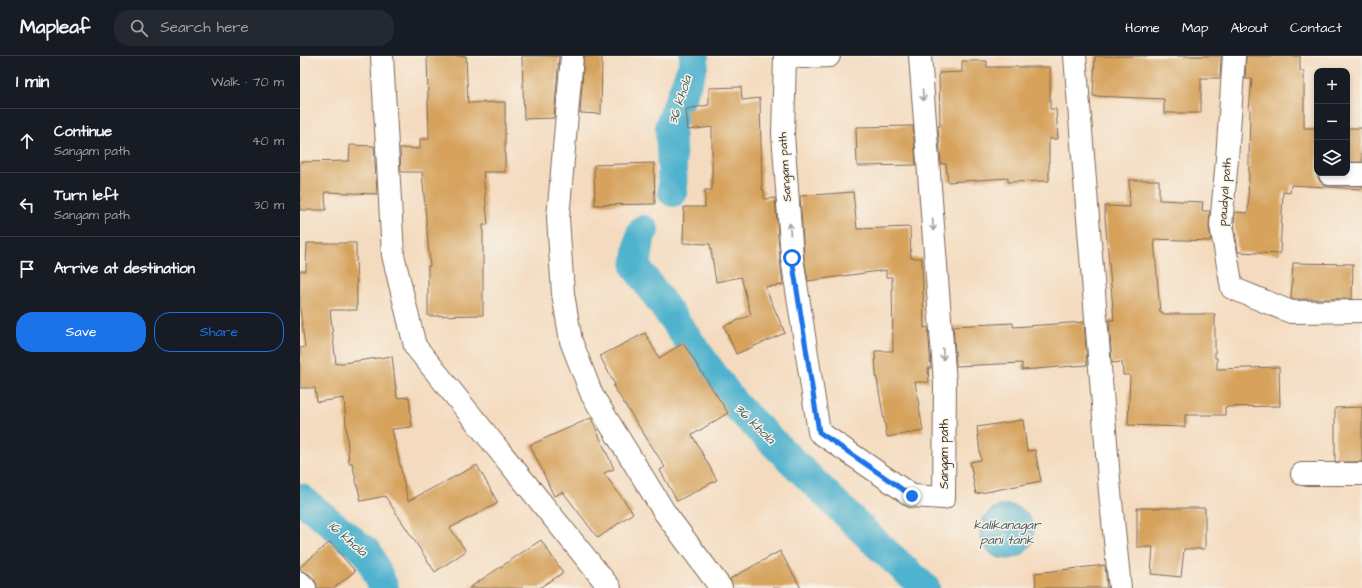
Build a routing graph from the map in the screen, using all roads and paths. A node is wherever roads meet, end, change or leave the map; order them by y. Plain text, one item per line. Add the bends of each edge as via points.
1 (382, 56) edge
2 (572, 56) edge
3 (785, 56) edge
4 (791, 56) edge
5 (829, 56) edge
6 (920, 56) edge
7 (1075, 56) edge
8 (1234, 56) edge
9 (1350, 174) edge
10 (1362, 174) edge
11 (1362, 312) edge
12 (1302, 474) dead end
13 (1362, 474) edge
14 (300, 583) edge
15 (305, 588) edge
16 (610, 588) edge
17 (721, 588) edge
18 (1120, 588) edge

1 - 16 street via 393,255 415,346
2 - 17 street via 558,218 563,294 572,341 592,395 665,514
6 -> 3 street, Sangam path via 945,384 944,498 912,496 819,432 792,258 783,134
4 - 5 street
7 - 18 street
8 - 11 street, paudyal path via 1221,225 1232,288 1291,312
9 - 10 street
12 - 13 street
14 - 15 street

